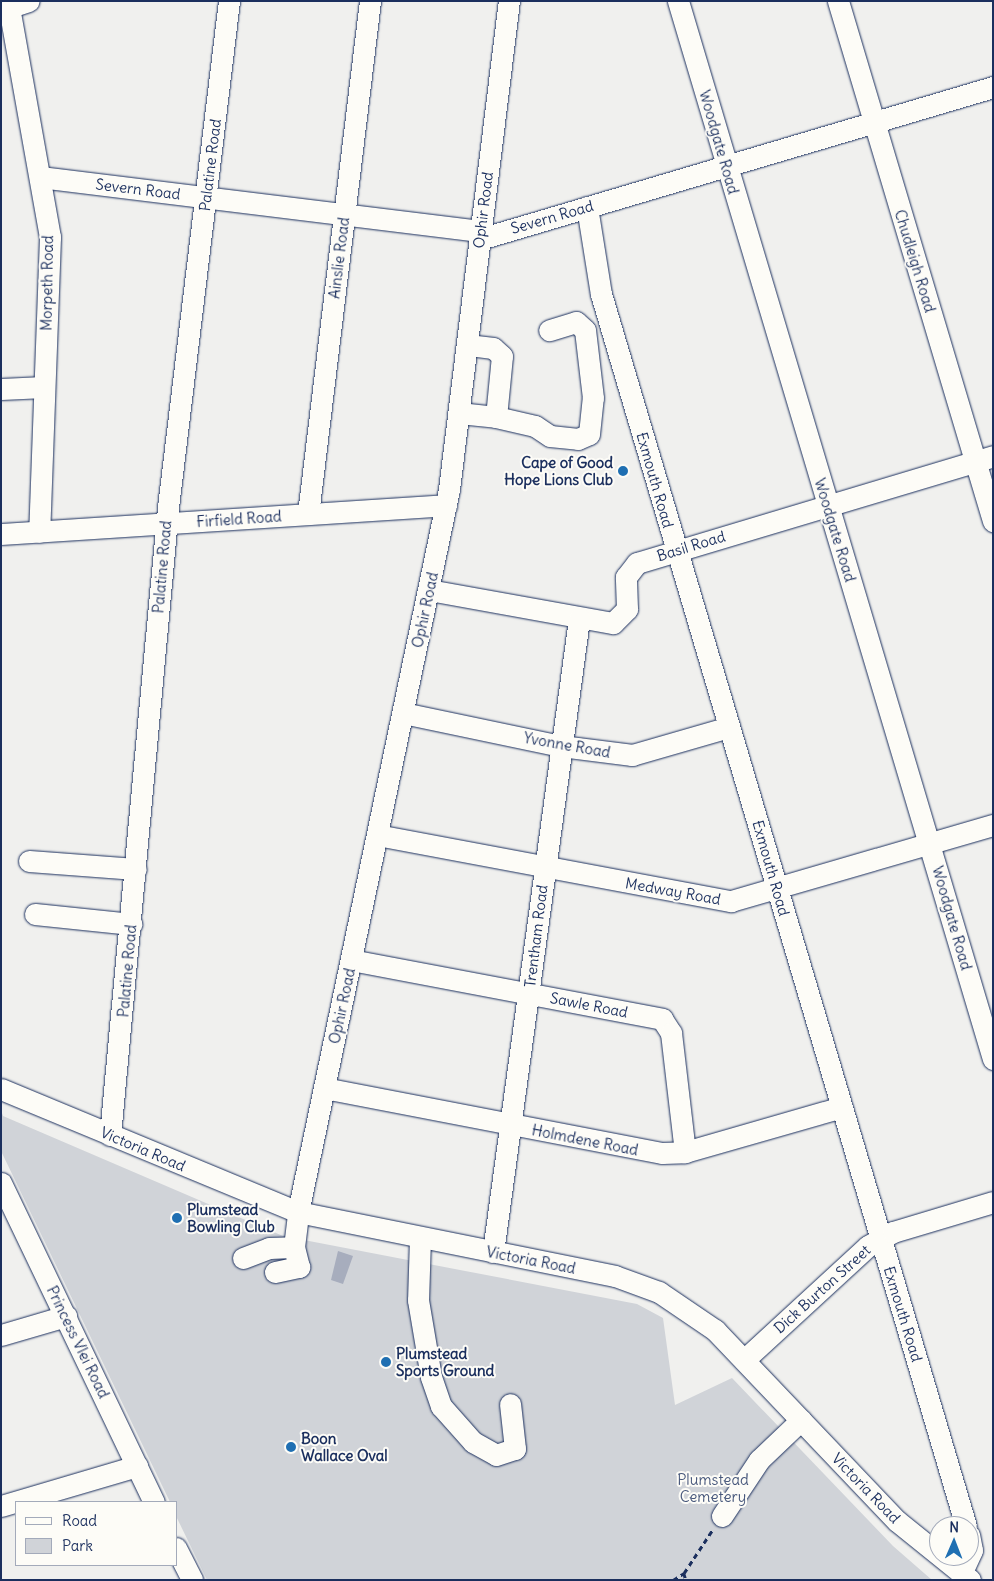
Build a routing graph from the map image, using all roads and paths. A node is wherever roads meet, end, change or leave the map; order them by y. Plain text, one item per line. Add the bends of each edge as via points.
1 (230, 1) edge
2 (370, 1) edge
3 (509, 1) edge
4 (678, 1) edge
5 (838, 1) edge
6 (13, 6) edge
7 (993, 87) edge
8 (874, 122) junction
9 (726, 166) junction
10 (40, 177) junction
11 (206, 198) junction
12 (587, 207) junction
13 (344, 215) junction
14 (480, 232) junction
15 (549, 330) dead end
16 (467, 345) junction
17 (44, 387) junction
18 (1, 390) edge
19 (459, 413) junction
20 (496, 418) junction
21 (984, 459) edge
22 (446, 505) junction
23 (828, 505) junction
24 (308, 514) junction
25 (993, 521) edge
26 (166, 524) junction
27 (39, 532) junction
28 (1, 534) edge
29 (676, 550) junction
30 (429, 590) junction
31 (579, 619) junction
32 (403, 713) junction
33 (730, 727) junction
34 (562, 746) junction
35 (993, 825) edge
36 (377, 835) junction
37 (930, 844) junction
38 (29, 861) dead end
39 (136, 868) junction
40 (545, 869) junction
41 (777, 890) junction
42 (35, 914) dead end
43 (131, 924) junction
44 (351, 960) junction
45 (528, 993) junction
46 (993, 1059) edge
47 (324, 1088) junction
48 (1, 1089) edge
49 (842, 1107) junction
50 (509, 1126) junction
51 (110, 1135) junction
52 (685, 1152) junction
53 (1, 1183) edge
54 (993, 1202) edge
55 (298, 1212) junction
56 (420, 1238) junction
57 (880, 1238) junction
58 (294, 1247) junction
59 (493, 1252) junction
60 (243, 1258) dead end
61 (275, 1272) dead end
62 (66, 1316) junction
63 (1, 1335) edge
64 (744, 1360) junction
65 (510, 1404) dead end
66 (801, 1420) junction
67 (137, 1466) junction
68 (18, 1501) edge
69 (154, 1501) edge
70 (15, 1502) edge
71 (1, 1506) edge
72 (722, 1516) joint
73 (963, 1516) edge
74 (178, 1552) edge
75 (684, 1573) junction
76 (965, 1577) edge
77 (192, 1580) edge
78 (673, 1580) edge
79 (686, 1580) edge

1 - 11 street, Palatine Road
2 - 13 street, Ainslie Road
3 - 14 street, Ophir Road
4 - 9 street, Woodgate Road
5 - 8 street, Chudleigh Road
6 - 10 street, Morpeth Road
7 - 8 street, Severn Road
8 - 9 street, Severn Road
8 - 21 street, Chudleigh Road
9 - 12 street, Severn Road
9 - 23 street, Woodgate Road
10 - 11 street, Severn Road
10 - 17 street, Morpeth Road via 50,237
11 - 13 street, Severn Road
11 - 26 street, Palatine Road
12 - 14 street, Severn Road via 490,236
12 - 29 street, Exmouth Road via 601,294
13 - 14 street, Severn Road
13 - 24 street, Ainslie Road
14 - 16 street, Ophir Road
15 - 20 street via 572,322 584,326 593,398 589,434 578,440 550,436 535,426
16 - 19 street, Ophir Road
16 - 20 street via 497,350 502,356
17 - 18 street
17 - 27 street, Morpeth Road
19 - 20 street
19 - 22 street, Ophir Road
21 - 23 street, Basil Road
21 - 25 street, Chudleigh Road
22 - 24 street, Firfield Road
22 - 30 street, Ophir Road
23 - 29 street, Basil Road
23 - 37 street, Woodgate Road
24 - 26 street, Firfield Road
26 - 27 street, Firfield Road
26 - 39 street, Palatine Road
27 - 28 street, Firfield Road
29 - 31 street, Basil Road via 630,568 627,609 618,621
29 - 33 street, Exmouth Road
30 - 31 street, Basil Road
30 - 32 street, Ophir Road
31 - 34 street, Trentham Road
32 - 34 street, Yvonne Road
32 - 36 street, Ophir Road
33 - 34 street, Yvonne Road via 632,755
33 - 41 street, Exmouth Road
34 - 40 street, Trentham Road
35 - 37 street, Medway Road
36 - 40 street, Medway Road
36 - 44 street, Ophir Road
37 - 41 street, Medway Road
37 - 46 street, Woodgate Road
38 - 39 street
39 - 43 street, Palatine Road
40 - 41 street, Medway Road via 724,900
40 - 45 street, Trentham Road
41 - 49 street, Exmouth Road
42 - 43 street
43 - 51 street, Palatine Road
44 - 45 street, Sawle Road
44 - 47 street, Ophir Road
45 - 50 street, Trentham Road
45 - 52 street, Sawle Road via 665,1022 671,1033
47 - 50 street, Holmdene Road
47 - 55 street, Ophir Road
48 - 51 street, Victoria Road
49 - 52 street, Holmdene Road
49 - 57 street, Exmouth Road
50 - 52 street, Holmdene Road via 651,1152
50 - 59 street, Trentham Road
51 - 55 street, Victoria Road
53 - 62 street, Princess Vlei Road
54 - 57 street, Dick Burton Street
55 - 56 street, Victoria Road
55 - 58 street, Ophir Road
56 - 59 street, Victoria Road
56 - 65 street via 418,1300 432,1384 441,1406 473,1442 496,1455 515,1449
57 - 64 street, Dick Burton Street via 856,1255
57 - 73 street, Exmouth Road
58 - 60 street via 269,1248
58 - 61 street, Ophir Road via 298,1270
59 - 64 street, Victoria Road via 645,1285 692,1311
62 - 63 street
62 - 67 street, Princess Vlei Road
64 - 66 street, Victoria Road
66 - 72 street via 759,1460
66 - 76 street, Victoria Road via 907,1531
67 - 68 street
67 - 69 street, Princess Vlei Road
70 - 71 street
72 - 75 path
74 - 77 street
75 - 78 path
75 - 79 path

